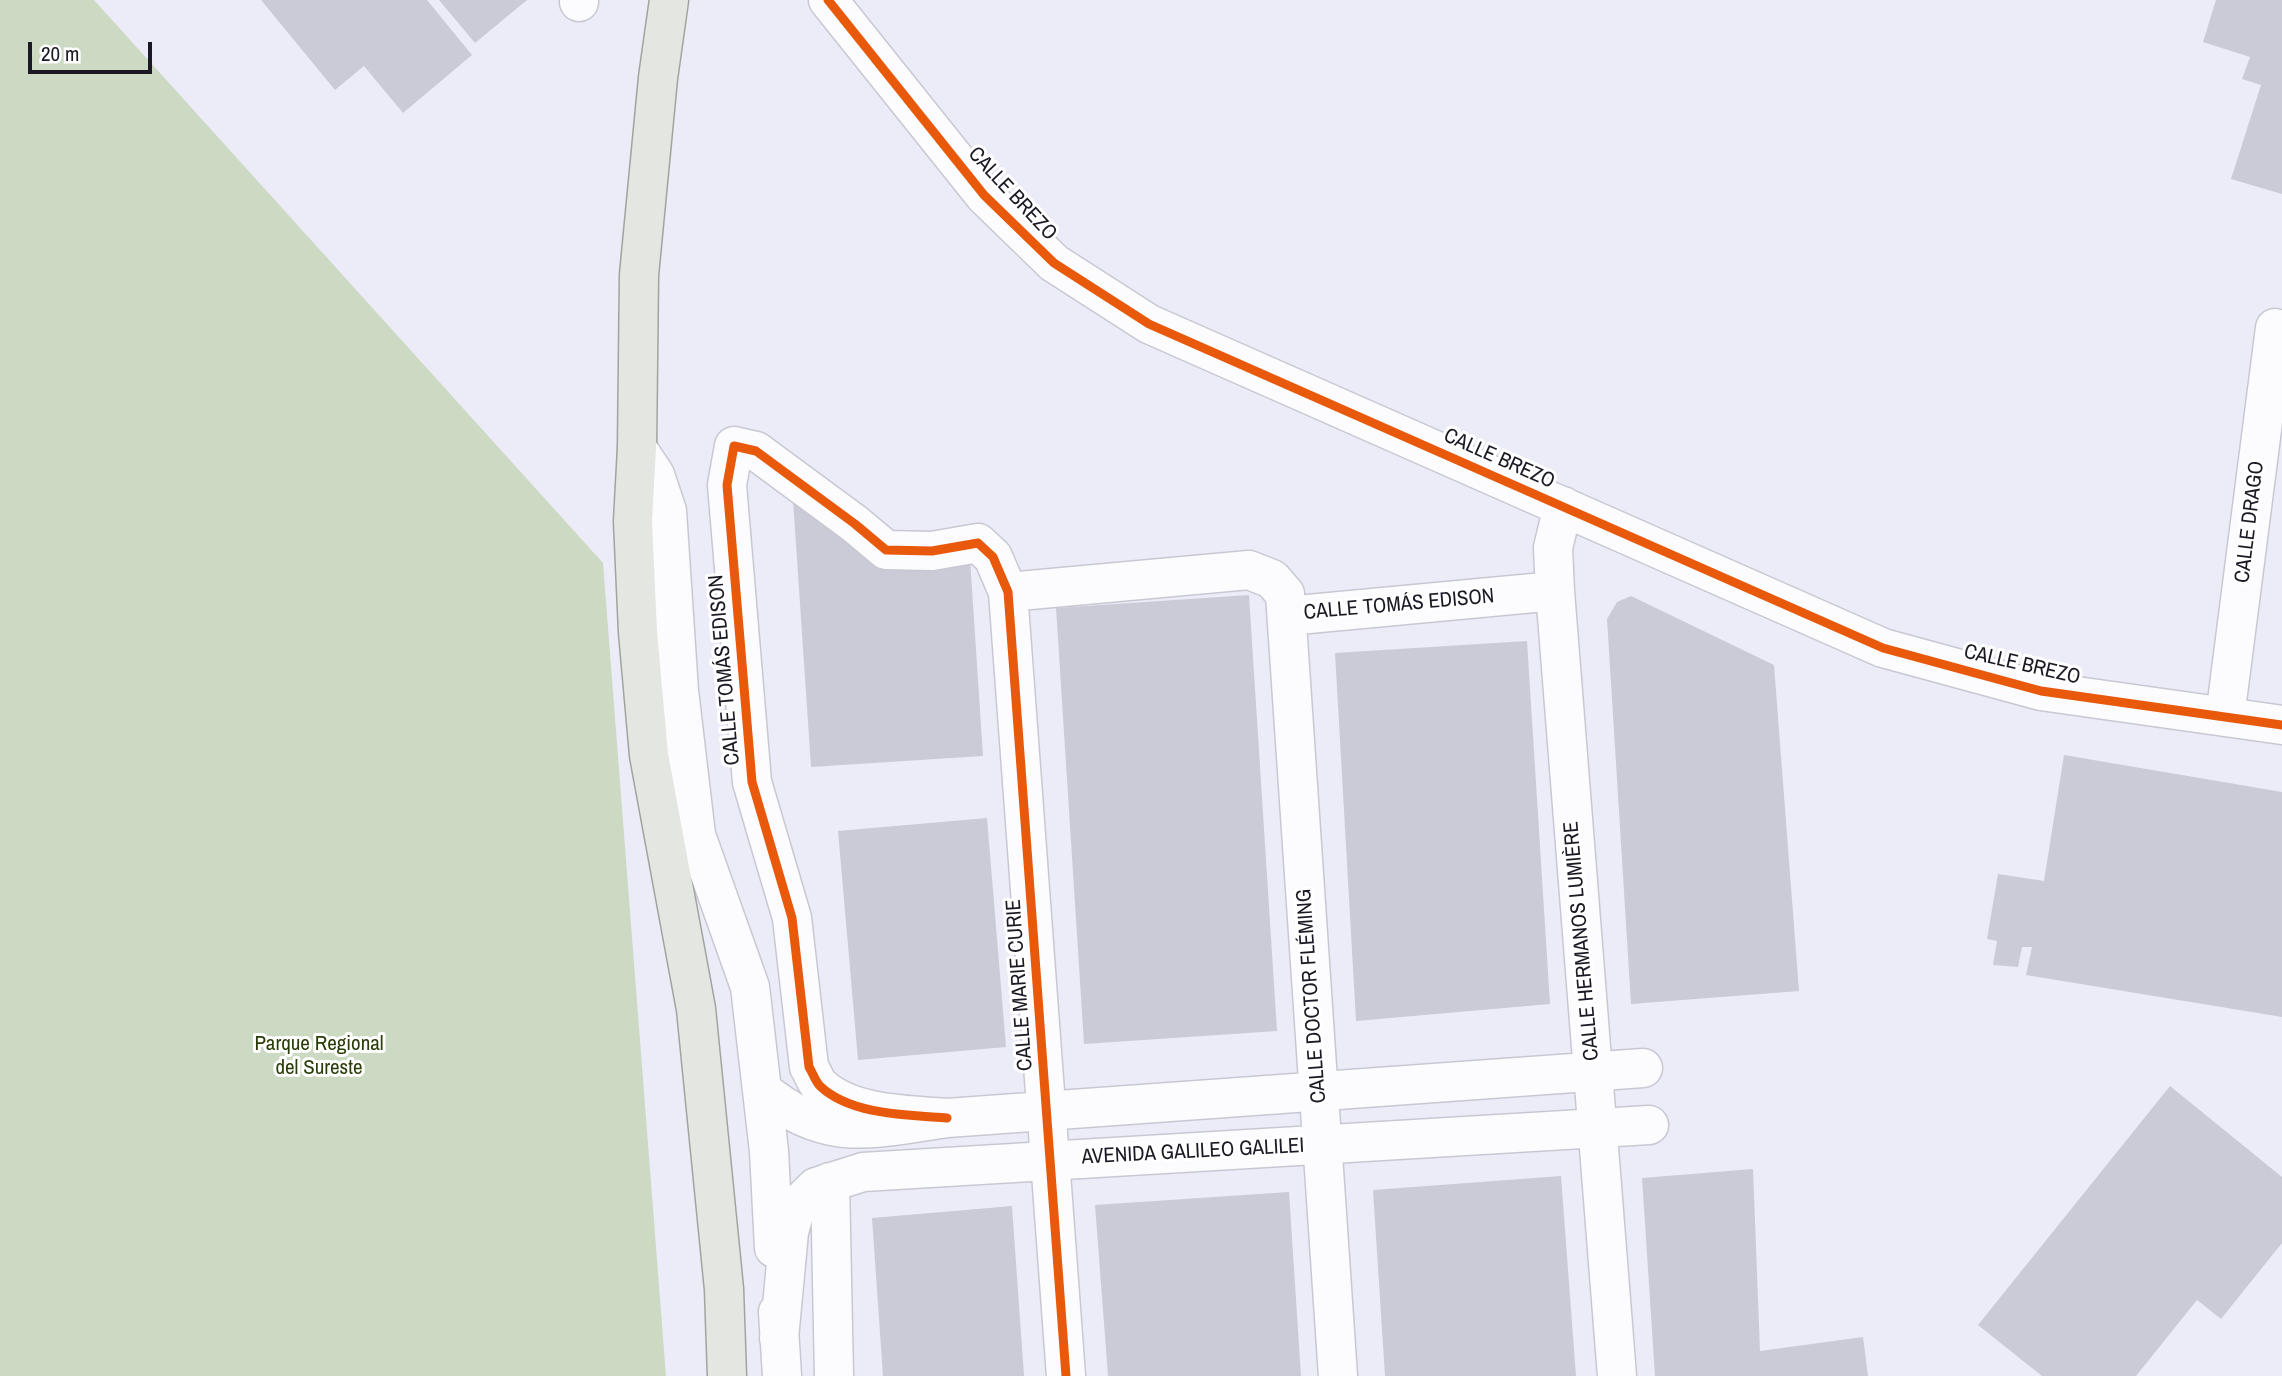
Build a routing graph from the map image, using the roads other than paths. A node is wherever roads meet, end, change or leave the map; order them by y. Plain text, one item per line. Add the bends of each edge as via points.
1 (669, 0) edge
2 (828, 0) edge
3 (2275, 328) dead end
4 (637, 447) junction
5 (1563, 506) junction
6 (1555, 591) junction
7 (1008, 592) junction
8 (1287, 615) junction
9 (2225, 717) junction
10 (2282, 725) edge
11 (1643, 1068) dead end
12 (1593, 1071) junction
13 (762, 1090) junction
14 (1319, 1091) junction
15 (1047, 1111) junction
16 (947, 1118) junction
17 (1649, 1125) dead end
18 (1597, 1128) junction
19 (1321, 1145) junction
20 (1051, 1161) junction
21 (830, 1182) junction
22 (779, 1338) junction
23 (727, 1376) edge
24 (782, 1376) edge
25 (834, 1376) edge
26 (1066, 1376) edge
27 (1338, 1376) edge
28 (1617, 1376) edge

1 - 4 main road via 639,275
2 - 5 street, CALLE BREZO via 984,195 1054,263 1149,324
3 - 9 street, CALLE DRAGO
4 - 13 street via 654,475 667,511 696,835 750,987
4 - 23 main road via 634,535 649,755 696,1009
5 - 6 street, CALLE HERMANOS LUMIÈRE via 1553,548
5 - 9 street, CALLE BREZO via 1884,648 2041,691
6 - 8 street, CALLE TOMÁS EDISON
6 - 12 street, CALLE HERMANOS LUMIÈRE
7 - 8 street, CALLE TOMÁS EDISON via 1249,570 1272,579 1286,594
7 - 15 street, CALLE MARIE CURIE
7 - 16 street, CALLE TOMÁS EDISON via 993,557 978,543 932,551 886,550 756,451 734,446 727,485 751,782 792,918 809,1067 819,1085 840,1100 881,1112
8 - 14 street, CALLE DOCTOR FLÉMING
9 - 10 street, CALLE BREZO
11 - 12 street
12 - 14 street
12 - 18 street, CALLE HERMANOS LUMIÈRE
13 - 16 street via 783,1108 823,1126 852,1129
13 - 22 street
14 - 15 street
14 - 19 street, CALLE DOCTOR FLÉMING
15 - 16 street
15 - 20 street, CALLE MARIE CURIE
17 - 18 street, AVENIDA GALILEO GALILEI
18 - 19 street, AVENIDA GALILEO GALILEI
18 - 28 street, CALLE HERMANOS LUMIÈRE
19 - 20 street, AVENIDA GALILEO GALILEI
19 - 27 street, CALLE DOCTOR FLÉMING
20 - 21 street, AVENIDA GALILEO GALILEI via 863,1172
20 - 26 street, CALLE MARIE CURIE
21 - 22 street, AVENIDA GALILEO GALILEI via 816,1187 796,1208 789,1232
21 - 25 street
22 - 24 street

